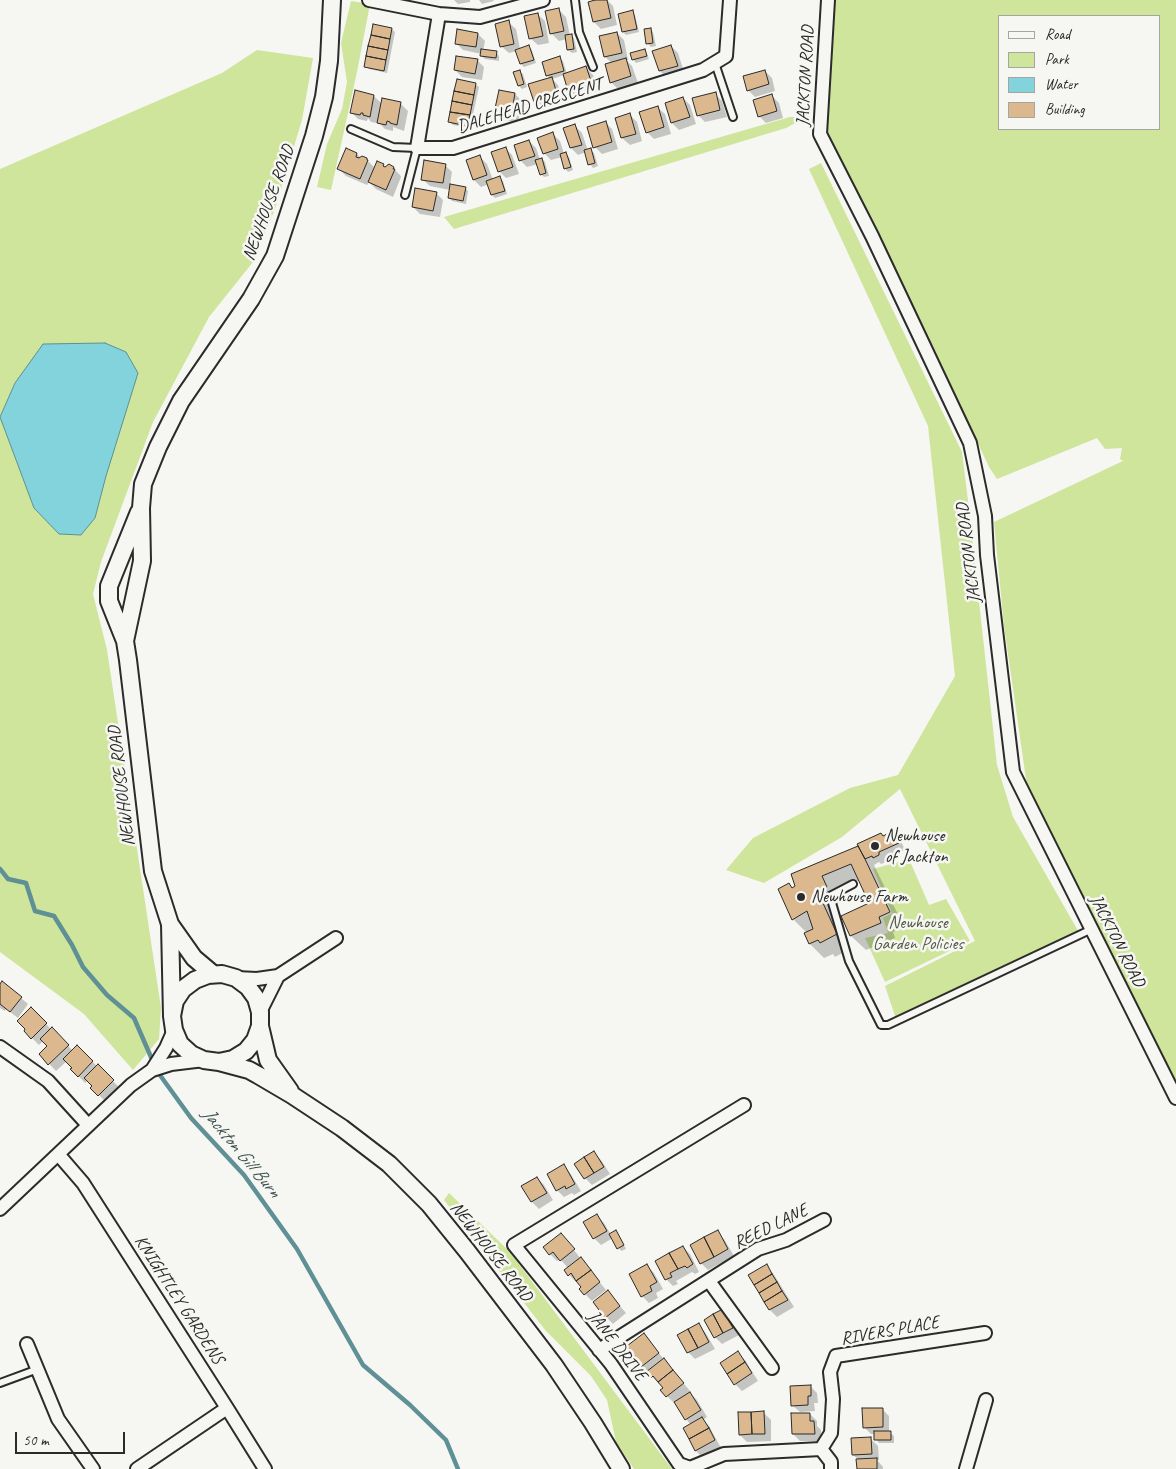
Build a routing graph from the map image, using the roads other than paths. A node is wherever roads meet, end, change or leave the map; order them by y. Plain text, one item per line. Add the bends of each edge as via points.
1 (332, 0) edge
2 (369, 0) edge
3 (543, 0) edge
4 (575, 0) edge
5 (730, 0) edge
6 (828, 0) edge
7 (439, 14) junction
8 (715, 63) junction
9 (592, 67) dead end
10 (734, 117) dead end
11 (351, 129) dead end
12 (417, 148) junction
13 (405, 195) dead end
14 (141, 508) junction
15 (125, 641) junction
16 (853, 884) dead end
17 (170, 924) junction
18 (1092, 929) junction
19 (336, 938) dead end
20 (214, 974) junction
21 (278, 976) junction
22 (236, 978) junction
23 (260, 1019) junction
24 (173, 1023) junction
25 (0, 1047) edge
26 (212, 1061) junction
27 (152, 1070) junction
28 (292, 1095) junction
29 (1176, 1098) edge
30 (744, 1105) dead end
31 (88, 1125) junction
32 (58, 1154) junction
33 (0, 1209) edge
34 (824, 1220) dead end
35 (708, 1281) junction
36 (985, 1333) dead end
37 (27, 1344) dead end
38 (598, 1350) junction
39 (772, 1368) dead end
40 (38, 1369) junction
41 (0, 1383) edge
42 (986, 1400) dead end
43 (227, 1408) junction
44 (821, 1449) junction
45 (690, 1468) edge
46 (93, 1469) edge
47 (137, 1469) edge
48 (265, 1469) edge
49 (620, 1469) edge
50 (831, 1469) edge
51 (966, 1469) edge

1 - 14 street, NEWHOUSE ROAD via 324,97 275,256 252,299 181,401 143,484
2 - 7 street
3 - 7 street via 480,17
4 - 9 lane via 579,32
5 - 8 street via 726,56
6 - 18 street, JACKTON ROAD via 820,134 970,443 985,516 1013,772
7 - 12 street
8 - 10 lane
8 - 12 street, DALEHEAD CRESCENT via 703,70 453,148
11 - 12 lane via 393,147
12 - 13 lane
14 - 15 street, NEWHOUSE ROAD via 142,560
14 - 15 street, NEWHOUSE ROAD via 109,586 109,601
15 - 17 street, NEWHOUSE ROAD via 153,871
16 - 18 lane via 830,896 849,961 881,1026
17 - 20 street, NEWHOUSE ROAD via 194,958
17 - 24 street, NEWHOUSE ROAD
18 - 29 street, JACKTON ROAD
19 - 21 street
20 - 22 street
20 - 24 street via 195,980 183,989 175,1001
21 - 22 street
21 - 23 street
22 - 23 street via 256,998
23 - 26 street via 255,1040 246,1051 233,1059
23 - 28 street, NEWHOUSE ROAD via 268,1060
24 - 26 street via 180,1044 191,1054
24 - 27 street via 166,1048
25 - 31 street via 48,1081
26 - 27 street via 171,1064
26 - 28 street, NEWHOUSE ROAD via 248,1070
27 - 31 street
28 - 49 street, NEWHOUSE ROAD via 389,1164 429,1204 554,1365
30 - 38 street, JANE DRIVE via 514,1246
31 - 32 street
32 - 33 street
32 - 43 street, KNIGHTLEY GARDENS via 83,1183
34 - 35 street, REED LANE via 786,1240 758,1249
35 - 38 street, REED LANE
35 - 39 street
36 - 44 street, RIVERS PLACE via 836,1356 830,1372 833,1399 831,1433
37 - 40 street
38 - 45 street, JANE DRIVE via 679,1464
40 - 41 lane
40 - 46 street via 58,1419
42 - 51 street
43 - 47 street
43 - 48 street, KNIGHTLEY GARDENS
44 - 45 street, JANE DRIVE via 724,1454
44 - 50 street via 831,1462

